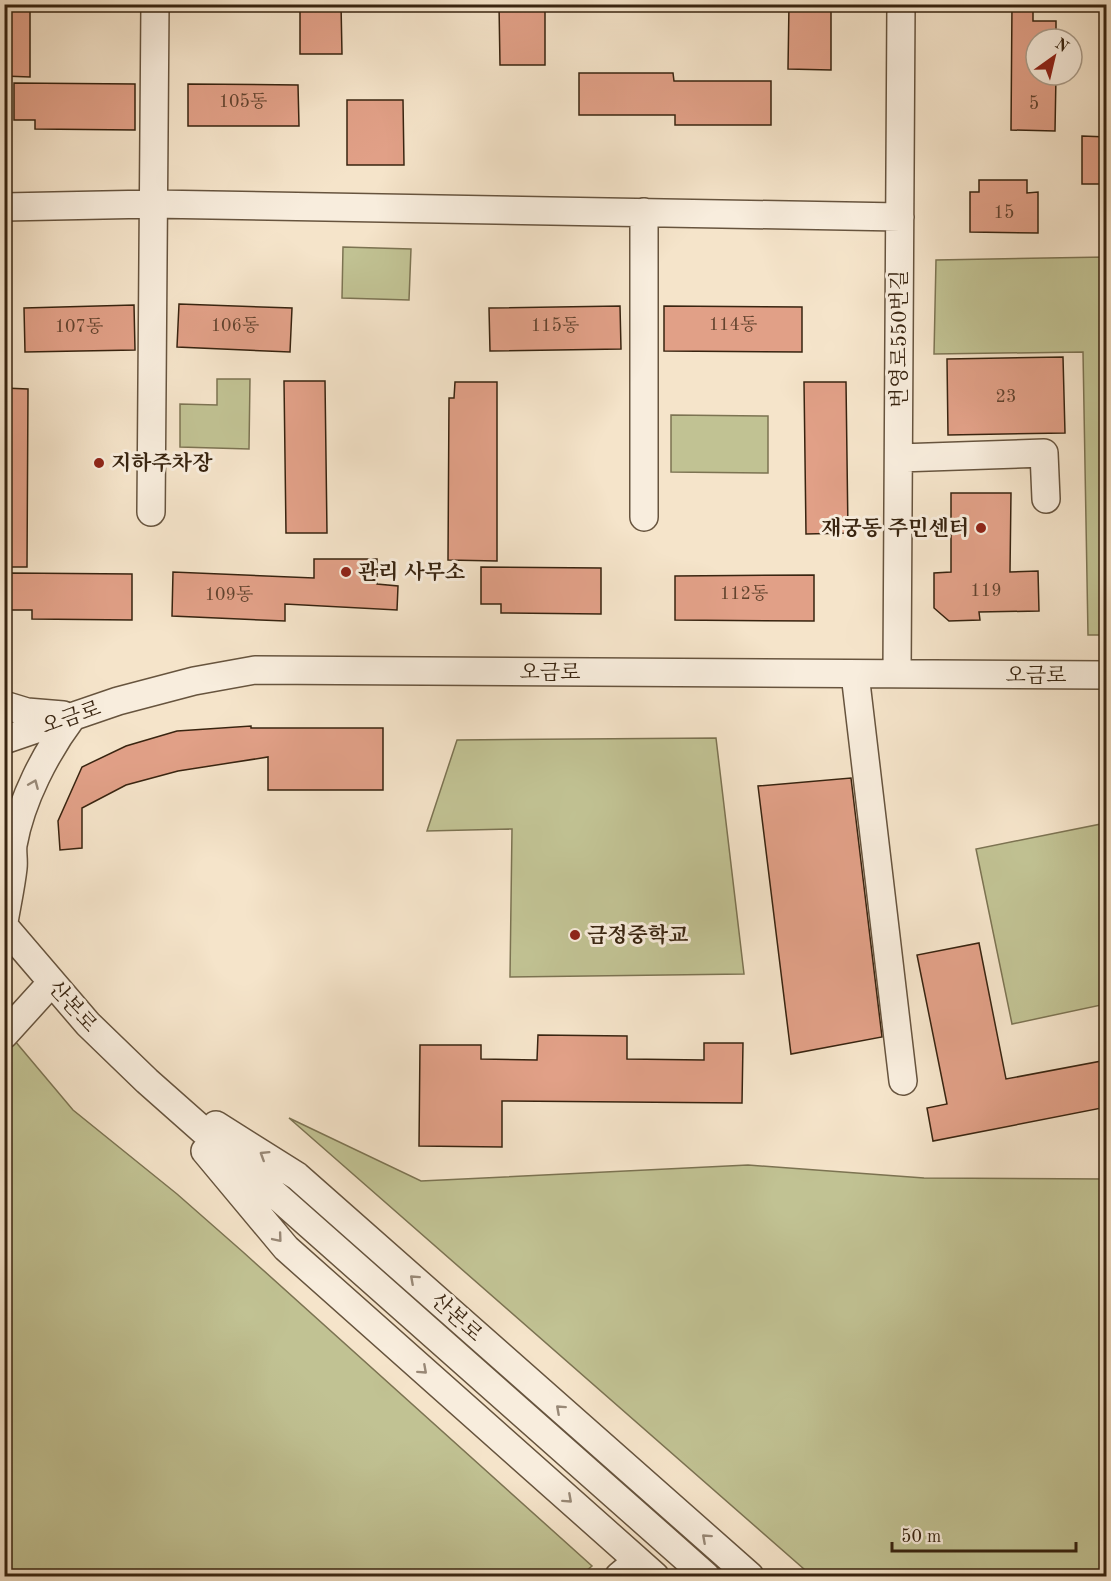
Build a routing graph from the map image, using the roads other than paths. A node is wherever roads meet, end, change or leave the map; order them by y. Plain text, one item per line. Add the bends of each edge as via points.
1 (155, 4) edge
2 (901, 4) edge
3 (153, 204) junction
4 (4, 207) edge
5 (644, 212) junction
6 (900, 217) junction
7 (899, 458) junction
8 (1046, 499) dead end
9 (151, 512) dead end
10 (644, 517) dead end
11 (855, 674) junction
12 (897, 674) junction
13 (1107, 675) edge
14 (4, 705) edge
15 (73, 716) junction
16 (4, 740) edge
17 (4, 924) edge
18 (52, 982) junction
19 (4, 1035) edge
20 (147, 1081) junction
21 (903, 1081) dead end
22 (637, 1571) edge
23 (706, 1576) edge
24 (750, 1576) edge

1 - 3 street
2 - 6 street, 번영로550번길
3 - 4 street
3 - 5 street
3 - 9 street
5 - 6 street
5 - 10 street
6 - 7 street, 번영로550번길
7 - 8 street via 1044,453
7 - 12 street, 번영로550번길
11 - 12 street, 오금로
11 - 15 street, 오금로 via 255,670 194,681
11 - 21 street
12 - 13 street, 오금로
14 - 15 street via 27,712
15 - 16 street, 오금로
17 -> 15 street via 13,846 23,807 56,739
17 - 18 street, 산본로
18 - 19 street
18 - 20 street, 산본로 via 88,1024
20 -> 22 street, 산본로 via 286,1248
20 - 23 street, 산본로
24 -> 20 street, 산본로 via 297,1176

